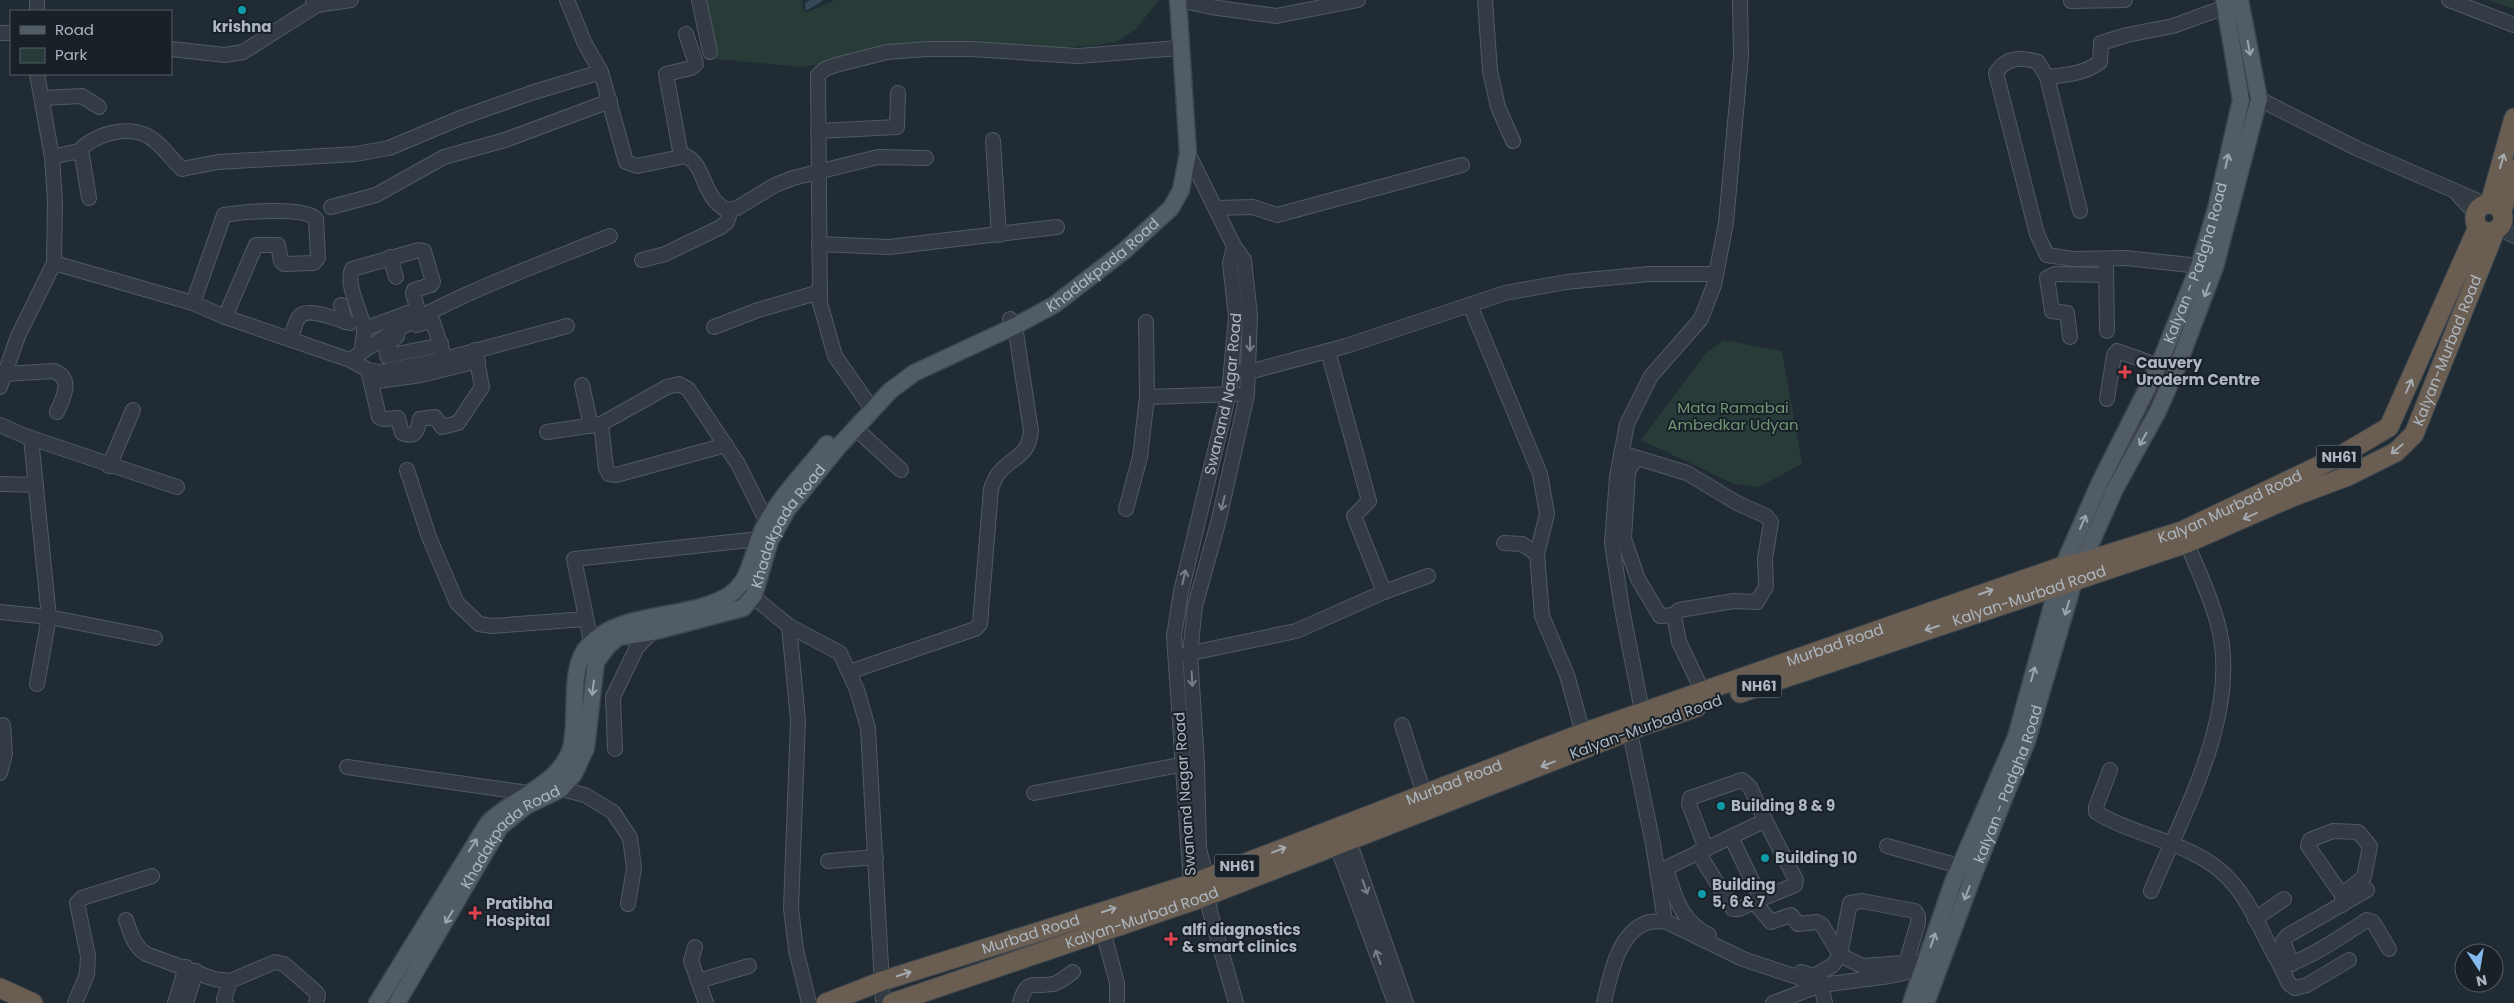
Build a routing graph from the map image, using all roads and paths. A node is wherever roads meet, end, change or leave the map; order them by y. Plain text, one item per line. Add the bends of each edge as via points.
1 (351, 0) edge
2 (567, 0) edge
3 (699, 0) edge
4 (1179, 0) edge
5 (1353, 0) edge
6 (1484, 0) edge
7 (1740, 0) edge
8 (2125, 0) edge
9 (2240, 0) edge
10 (2449, 0) edge
11 (2071, 1) edge
12 (315, 3) edge
13 (2224, 3) edge
14 (2514, 25) edge
15 (686, 34) dead end
16 (1180, 48) junction
17 (172, 49) edge
18 (710, 52) dead end
19 (600, 72) junction
20 (37, 75) edge
21 (2047, 76) junction
22 (898, 93) dead end
23 (42, 98) junction
24 (2259, 99) junction
25 (2241, 100) junction
26 (610, 101) junction
27 (99, 107) dead end
28 (2514, 118) edge
29 (818, 131) junction
30 (993, 140) dead end
31 (1513, 141) dead end
32 (77, 152) junction
33 (1188, 153) junction
34 (682, 156) junction
35 (52, 157) junction
36 (926, 158) dead end
37 (1462, 165) dead end
38 (2514, 169) edge
39 (818, 172) junction
40 (1207, 189) junction
41 (1178, 195) junction
42 (89, 198) dead end
43 (331, 207) dead end
44 (1216, 208) junction
45 (731, 210) junction
46 (2080, 212) dead end
47 (2495, 220) edge
48 (1057, 227) dead end
49 (999, 235) junction
50 (610, 236) dead end
51 (819, 244) junction
52 (2047, 255) junction
53 (390, 257) junction
54 (2106, 259) junction
55 (642, 260) dead end
56 (54, 263) junction
57 (2207, 267) junction
58 (1716, 274) junction
59 (2106, 275) junction
60 (2050, 276) junction
61 (396, 277) dead end
62 (820, 292) junction
63 (193, 303) junction
64 (341, 305) dead end
65 (1470, 305) junction
66 (225, 317) junction
67 (1243, 317) junction
68 (1012, 322) junction
69 (1146, 322) dead end
70 (567, 326) dead end
71 (714, 327) dead end
72 (364, 329) junction
73 (2107, 331) dead end
74 (2070, 337) dead end
75 (291, 339) junction
76 (441, 343) junction
77 (1328, 351) junction
78 (387, 356) junction
79 (477, 356) junction
80 (355, 357) junction
81 (453, 365) junction
82 (2159, 365) junction
83 (1232, 370) junction
84 (1250, 372) junction
85 (2175, 373) junction
86 (379, 377) junction
87 (2, 380) edge
88 (582, 384) dead end
89 (1229, 393) junction
90 (1247, 395) junction
91 (1146, 396) junction
92 (2107, 398) dead end
93 (868, 405) junction
94 (133, 410) dead end
95 (57, 412) dead end
96 (0, 425) edge
97 (596, 425) junction
98 (855, 428) junction
99 (547, 432) dead end
100 (31, 438) junction
101 (726, 445) junction
102 (1621, 453) junction
103 (823, 458) junction
104 (1636, 459) junction
105 (109, 466) junction
106 (407, 470) dead end
107 (901, 470) dead end
108 (0, 484) edge
109 (36, 485) junction
110 (2108, 485) junction
111 (177, 487) dead end
112 (1126, 509) dead end
113 (772, 525) junction
114 (2185, 537) junction
115 (759, 539) junction
116 (1504, 543) dead end
117 (1536, 554) junction
118 (2083, 562) junction
119 (2069, 574) junction
120 (1428, 576) dead end
121 (2056, 586) junction
122 (747, 591) junction
123 (1384, 592) junction
124 (1179, 603) junction
125 (1195, 606) junction
126 (0, 612) edge
127 (1674, 615) junction
128 (49, 618) junction
129 (586, 619) junction
130 (655, 624) junction
131 (789, 626) junction
132 (154, 638) dead end
133 (590, 643) junction
134 (1190, 654) junction
135 (1176, 655) junction
136 (1820, 658) junction
137 (596, 662) junction
138 (849, 672) junction
139 (37, 684) dead end
140 (1703, 692) junction
141 (1636, 721) junction
142 (1187, 722) junction
143 (3, 725) dead end
144 (1402, 725) dead end
145 (1583, 733) junction
146 (2021, 739) junction
147 (615, 749) dead end
148 (1198, 762) junction
149 (1183, 764) junction
150 (347, 767) dead end
151 (2110, 770) dead end
152 (0, 773) edge
153 (1487, 779) junction
154 (561, 789) junction
155 (528, 793) junction
156 (1034, 793) dead end
157 (1424, 794) junction
158 (1766, 822) junction
159 (1731, 836) junction
160 (2171, 843) junction
161 (1343, 844) junction
162 (1887, 846) dead end
163 (1702, 850) junction
164 (876, 857) junction
165 (828, 861) dead end
166 (1661, 868) junction
167 (1968, 868) junction
168 (466, 872) junction
169 (152, 876) dead end
170 (2367, 890) dead end
171 (2151, 891) dead end
172 (1203, 893) junction
173 (2284, 898) dead end
174 (2342, 900) junction
175 (1758, 901) junction
176 (628, 904) dead end
177 (2255, 919) junction
178 (126, 920) dead end
179 (1665, 922) junction
180 (1103, 931) junction
181 (2283, 940) junction
182 (2267, 943) junction
183 (695, 947) dead end
184 (2389, 948) dead end
185 (1840, 955) junction
186 (2349, 960) dead end
187 (1906, 963) junction
188 (1929, 965) junction
189 (2286, 965) junction
190 (749, 966) dead end
191 (191, 969) junction
192 (1073, 972) dead end
193 (230, 981) junction
194 (698, 981) junction
195 (882, 982) junction
196 (1821, 984) junction
197 (4, 994) edge
198 (380, 998) edge
199 (1400, 1000) edge
200 (397, 1002) edge
201 (33, 1003) edge
202 (74, 1003) edge
203 (175, 1003) edge
204 (186, 1003) edge
205 (226, 1003) edge
206 (316, 1003) edge
207 (706, 1003) edge
208 (809, 1003) edge
209 (826, 1003) edge
210 (883, 1003) edge
211 (892, 1003) edge
212 (1020, 1003) edge
213 (1117, 1003) edge
214 (1236, 1003) edge
215 (1604, 1003) edge
216 (1773, 1003) edge
217 (1825, 1003) edge
218 (1911, 1003) edge
219 (1926, 1003) edge

1 - 12 street
2 - 19 street
3 - 18 street
4 - 5 street via 1276,16
4 - 16 main road, Swanand Nagar Road
6 - 31 street via 1490,70 1496,98
7 - 58 street via 1741,56 1726,223
8 - 11 street
9 -> 24 main road, Kalyan - Padgha Road
10 - 14 street
12 - 17 street via 243,52 224,56
13 - 21 street via 2173,26 2101,43 2100,62 2094,67 2073,74
13 - 25 main road, Kalyan - Padgha Road
15 - 34 street via 696,64 666,74
16 - 29 street via 1078,56 971,49 887,52 836,65 818,76
16 - 33 main road, Swanand Nagar Road
19 - 26 street
19 - 32 street via 481,110 389,148 356,154 218,162 182,169 150,138 121,131 90,140
20 - 23 street
21 - 46 street
21 - 52 street via 2038,62 2024,58 2000,66 1996,73 2038,234
22 - 29 street via 898,127
23 - 27 street via 82,96
23 - 35 street
24 - 25 street
24 - 47 street via 2356,148 2455,192
24 - 57 main road, Kalyan - Padgha Road
57 -> 25 main road, Kalyan - Padgha Road via 2216,209
26 - 34 street via 626,162 637,166
26 - 43 street via 506,140 444,157 376,195
47 -> 28 highway, Kalyan Murbad Road / NH61
29 - 39 street
30 - 49 street
32 - 35 street
32 - 42 street via 82,155 85,165
33 - 40 street, Swanand Nagar Road
33 - 41 main road
34 - 45 street via 697,164 708,193 721,207
35 - 56 street
36 - 39 street via 878,157
37 - 44 street via 1277,215 1253,207
38 - 47 highway, NH61
39 - 45 street via 774,185
39 - 51 street
40 - 41 street
40 - 44 street, Swanand Nagar Road
41 - 68 main road, Khadakpada Road via 1051,301
44 - 67 street, Swanand Nagar Road via 1234,246 1230,263 1238,282
45 - 55 street via 727,222 721,227 665,254
47 - 114 highway, Kalyan Murbad Road / NH61 via 2389,427
48 - 49 street
49 - 51 street via 889,247
50 - 80 street via 464,295
51 - 62 street
52 - 54 street
52 - 60 street
53 - 61 street
53 - 72 street via 350,272
53 - 72 street via 424,251 433,282 414,290 416,310
54 - 57 street via 2126,258
54 - 59 street
56 - 63 street
56 - 87 street via 18,336
57 - 82 main road, Kalyan - Padgha Road
57 -> 85 main road, Kalyan - Padgha Road
58 - 65 street via 1649,274 1566,282 1505,293
58 - 102 street via 1701,319 1651,376 1627,424
59 - 60 street
59 - 73 street
60 - 74 street via 2047,278 2050,307 2052,311 2068,313
62 - 71 street
62 - 93 street via 820,303 835,356
63 - 66 street
63 - 66 street via 224,215 312,214 316,218 318,258 314,263 284,264 278,245 256,245
64 - 75 street via 348,322 304,313
65 - 77 street
65 - 117 street via 1540,474 1547,514
66 - 75 street
67 - 83 street, Swanand Nagar Road
67 -> 84 street, Swanand Nagar Road
68 - 93 main road, Khadakpada Road via 910,368
68 - 138 street via 1028,413 1030,444 997,475 991,489 980,624 975,629
69 - 91 street
70 - 79 street
72 - 80 street
75 - 80 street
76 - 78 street
76 - 78 street via 430,321 411,327 388,343
76 - 81 street
77 - 84 street
77 - 123 street via 1369,501 1354,516
78 - 86 street
79 - 81 street
79 - 86 street via 482,387 458,423 442,427 435,417 420,419 417,432 405,435 398,418 379,416
80 - 86 street
81 - 86 street
82 - 85 street
82 - 92 street via 2117,351
82 - 110 main road, Kalyan - Padgha Road
83 - 84 street
83 - 89 street, Swanand Nagar Road
84 - 90 street, Swanand Nagar Road
85 -> 110 main road, Kalyan - Padgha Road via 2157,413
87 - 95 street via 54,371 59,373 64,378 66,390
88 - 97 street
89 - 90 street
89 - 91 street
124 -> 89 street, Swanand Nagar Road
90 -> 125 street, Swanand Nagar Road
91 - 112 street via 1140,456
93 - 98 main road, Khadakpada Road
93 - 103 main road, Khadakpada Road
94 - 105 street
96 - 100 street
97 - 99 street
97 - 101 street via 667,387 679,384 688,389
97 - 101 street via 609,474 616,475
98 - 103 main road, Khadakpada Road
98 - 107 street
100 - 105 street
100 - 109 street
101 - 113 street
102 - 104 street
102 - 141 street via 1616,477 1612,543
103 - 113 main road, Khadakpada Road
104 - 127 street via 1628,472 1624,539 1638,579 1660,616
104 - 127 street via 1687,472 1737,503 1766,516 1771,522 1765,559 1766,586 1757,602 1734,601 1679,610
105 - 111 street
106 - 129 street via 429,537 457,603 469,616 479,624 492,626
108 - 109 street
109 - 128 street
110 - 118 main road, Kalyan - Padgha Road
119 -> 110 main road, Kalyan - Padgha Road
113 - 115 main road, Khadakpada Road
113 - 122 main road, Khadakpada Road via 770,541
114 - 118 highway, Kalyan Murbad Road / NH61
114 - 119 highway, Kalyan-Murbad Road / NH61
114 - 160 street via 2217,621 2221,643 2222,698 2210,748
115 - 122 main road, Khadakpada Road
115 - 129 street via 574,558
116 - 117 street via 1522,544
117 - 145 street via 1542,616 1566,675
118 - 119 highway, Murbad Road / NH61
119 - 121 highway, Kalyan-Murbad Road / NH61
136 -> 119 highway, Murbad Road / NH61
119 -> 146 main road, kalyan - Padgha Road
120 - 123 street
121 -> 136 highway, Kalyan-Murbad Road / NH61
146 -> 121 main road
122 - 130 main road, Khadakpada Road via 724,605 689,612
122 - 131 street
123 - 134 street via 1296,631
124 - 125 street
124 - 135 street, Swanand Nagar Road via 1174,636
125 - 134 street, Swanand Nagar Road
126 - 128 street
127 - 140 street via 1679,642
128 - 132 street
128 - 139 street
129 - 133 street
130 - 133 main road, Khadakpada Road via 614,627
130 - 137 main road, Khadakpada Road via 618,637
130 - 147 street via 637,647 613,697
131 - 138 street via 840,653
131 - 208 street via 798,720 791,908 796,950
133 - 137 street
133 - 155 main road, Khadakpada Road via 578,667 571,748 551,777
134 - 135 street
134 -> 142 street, Swanand Nagar Road
135 - 142 street, Swanand Nagar Road
136 - 140 highway, Murbad Road / NH61
136 - 141 highway, Kalyan-Murbad Road / NH61
137 -> 154 main road, Khadakpada Road via 586,748 574,774
138 - 164 street via 868,728
140 - 141 highway, Murbad Road / NH61
141 - 145 highway, Murbad Road / NH61
141 -> 153 highway, Kalyan-Murbad Road / NH61
141 - 166 street via 1653,844
142 - 148 street, Swanand Nagar Road
142 - 149 street, Swanand Nagar Road
143 - 152 street via 5,754
144 - 157 street
145 - 153 highway, Murbad Road / NH61
146 - 167 main road, kalyan - Padgha Road
148 - 149 street
148 - 172 street, Swanand Nagar Road via 1198,849
149 - 156 street
149 - 172 street, Swanand Nagar Road
150 - 155 street
151 - 160 street via 2096,812
153 - 157 highway, Murbad Road / NH61
153 - 161 highway, Kalyan-Murbad Road / NH61
154 - 155 street
154 - 168 main road, Khadakpada Road via 515,813 500,827
154 - 176 street via 585,795 613,812 630,838 634,868
168 -> 155 main road, Khadakpada Road via 488,823 500,810
172 -> 157 highway, Murbad Road / NH61
158 - 159 street
158 - 163 street via 1750,787 1742,780 1690,798
158 - 175 street via 1796,880 1795,885
159 - 163 street
159 - 175 street
160 - 171 street
160 - 177 street via 2215,866 2244,897
161 - 172 highway, Kalyan-Murbad Road / NH61
161 - 199 street
162 - 167 street
163 - 166 street
163 - 175 street via 1733,909
164 - 165 street
164 - 195 street
166 - 179 street
166 - 185 street via 1677,904 1705,933 1814,976 1834,965
167 - 188 main road, kalyan - Padgha Road
168 - 198 main road, Khadakpada Road via 402,961
168 -> 200 main road, Khadakpada Road
169 - 202 street via 77,902 88,965
170 - 174 street
172 - 180 highway, Kalyan-Murbad Road / NH61
195 -> 172 highway, Murbad Road / NH61
172 - 214 street
173 - 177 street
174 - 174 street via 2308,846 2310,840 2333,832 2358,832 2370,846 2364,877
174 - 181 street
175 - 185 street via 1771,922 1791,916 1798,924 1817,922 1822,925
177 - 182 street
178 - 191 street via 138,948 146,954
179 - 196 street via 1742,959
179 - 215 street via 1649,922 1631,933 1621,945
180 - 211 highway, Kalyan-Murbad Road / NH61
180 - 213 street via 1117,983
181 - 182 street
181 - 189 street
182 - 189 street
183 - 194 street via 691,961
184 - 189 street via 2373,922 2368,920
185 - 187 street via 1862,966
185 - 187 street via 1850,903 1862,900 1915,911 1918,923
186 - 189 street via 2307,985 2294,988 2289,984
187 - 188 street
188 - 196 street via 1890,976
188 - 218 main road
188 - 219 main road, kalyan - Padgha Road
190 - 194 street
191 - 193 street via 214,979
191 - 203 street
191 - 204 street
192 - 212 street via 1054,984 1031,984
193 - 205 street via 224,999
193 - 206 street via 275,962 284,964 316,992
194 - 207 street
195 - 209 highway, Murbad Road / NH61
195 - 210 street
196 - 216 street
196 - 217 street
197 - 201 highway
198 - 200 main road

